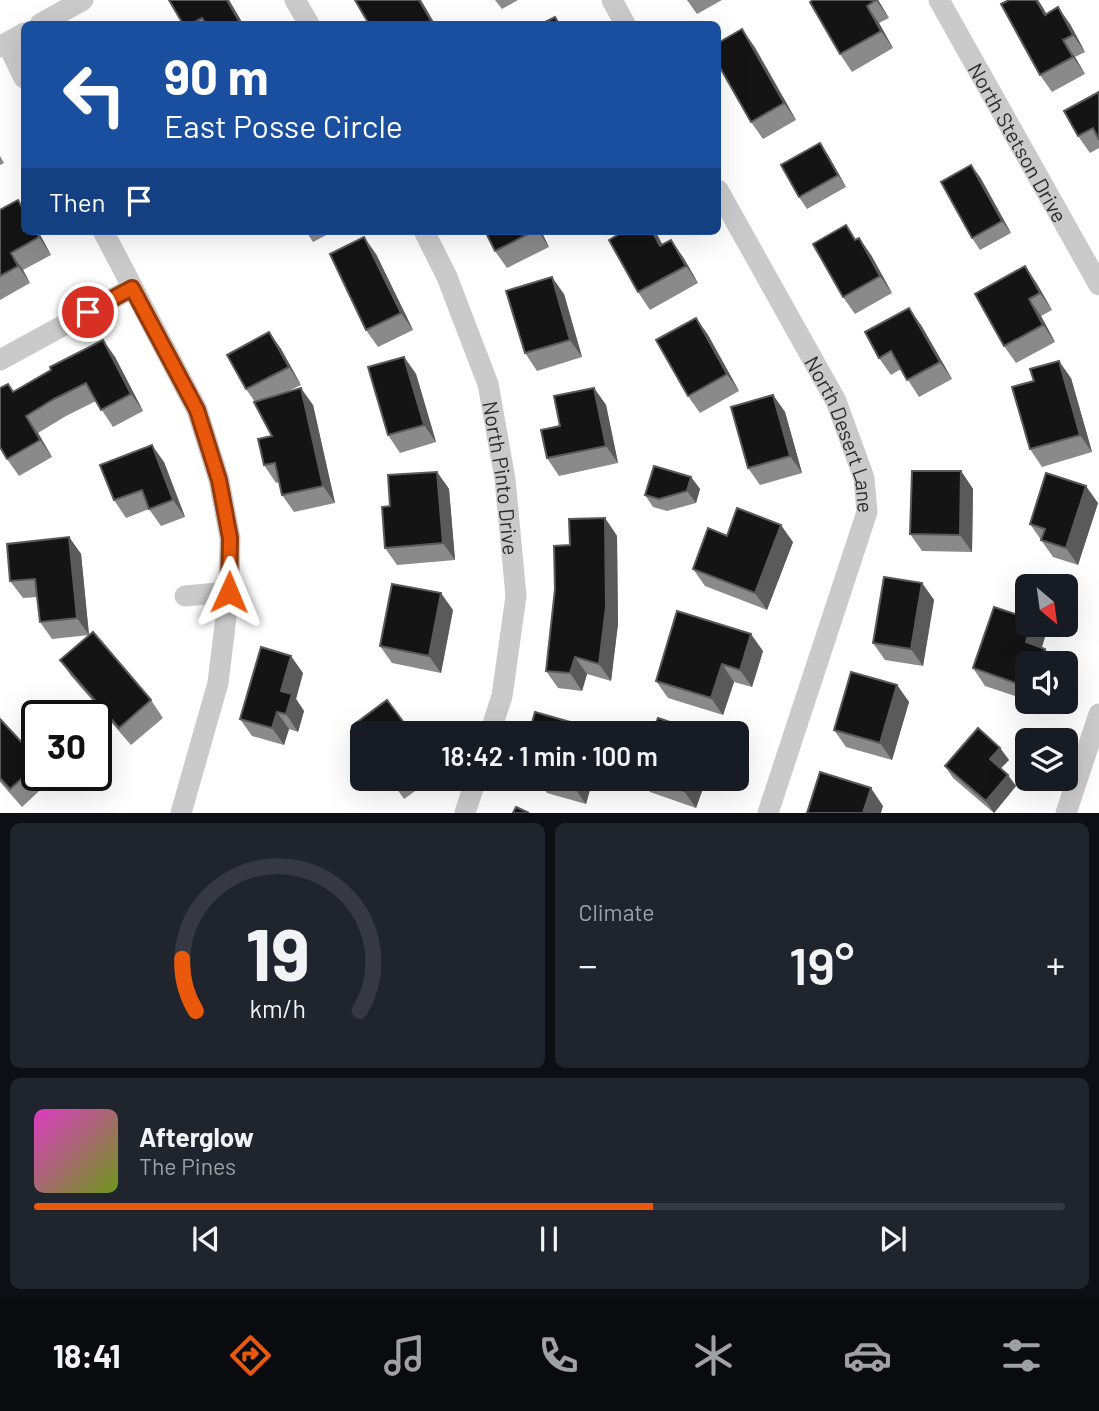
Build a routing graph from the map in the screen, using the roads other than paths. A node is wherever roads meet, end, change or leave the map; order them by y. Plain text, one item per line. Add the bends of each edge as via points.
1 (83, 0) edge
2 (295, 0) edge
3 (612, 0) edge
4 (939, 0) edge
5 (45, 21) edge
6 (307, 21) edge
7 (623, 21) edge
8 (10, 41) edge
9 (21, 70) edge
10 (721, 195) edge
11 (105, 235) edge
12 (426, 235) edge
13 (1099, 285) edge
14 (132, 288) junction
15 (0, 360) edge
16 (229, 592) junction
17 (185, 596) dead end
18 (1099, 714) edge
19 (495, 721) edge
20 (472, 791) edge
21 (181, 813) edge
22 (466, 813) edge
23 (768, 813) edge
24 (1066, 813) edge

1 - 5 street
2 - 6 street
3 - 7 street
4 - 13 street, North Stetson Drive
8 - 9 street
10 - 23 street, North Desert Lane via 835,401 864,478 867,512
11 - 14 street
12 - 19 street, North Pinto Drive via 488,384 505,479 516,596
14 - 15 street
14 - 16 street via 197,410 219,480 230,538
16 - 17 street
16 - 21 street via 218,683
18 - 24 street
20 - 22 street

